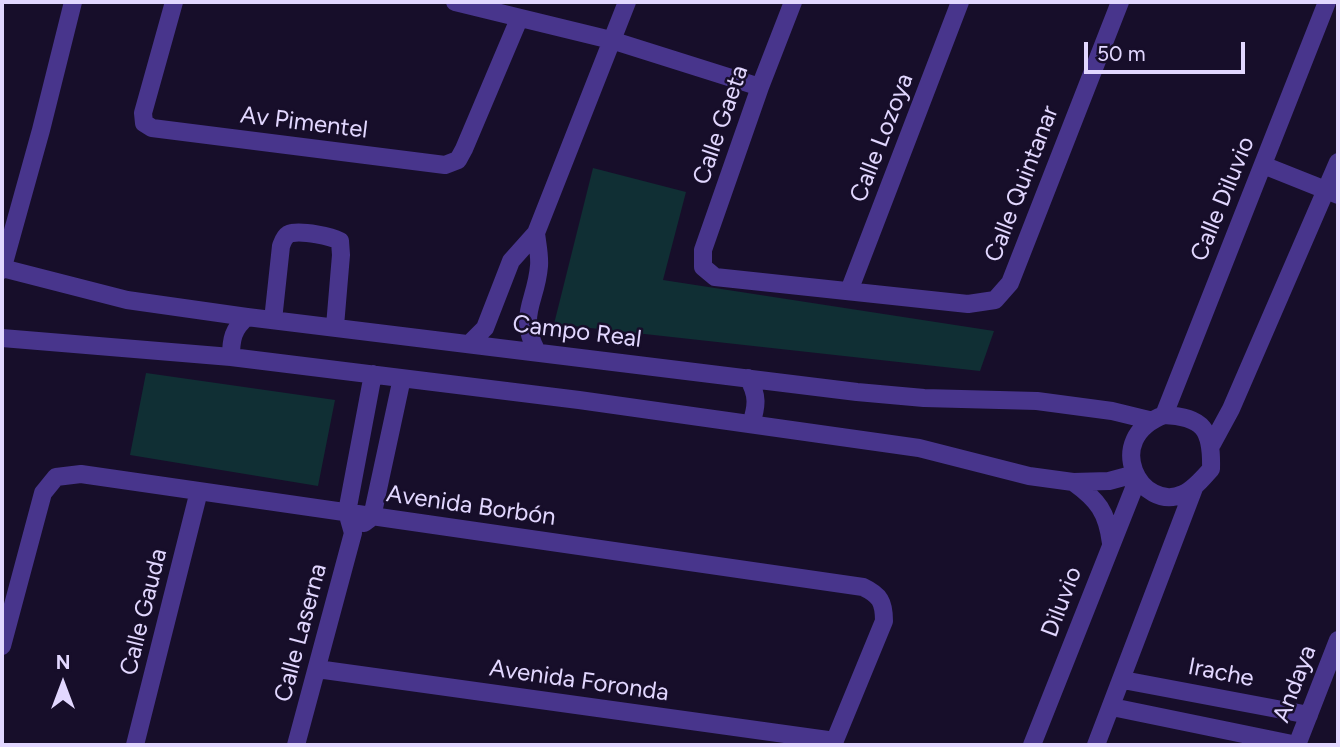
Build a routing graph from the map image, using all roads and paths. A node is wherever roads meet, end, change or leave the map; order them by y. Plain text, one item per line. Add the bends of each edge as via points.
1 (73, 2) edge
2 (174, 2) edge
3 (455, 2) edge
4 (627, 2) edge
5 (793, 2) edge
6 (960, 2) edge
7 (1120, 2) edge
8 (1327, 2) edge
9 (519, 19) junction
10 (611, 40) junction
11 (760, 87) junction
12 (1338, 163) edge
13 (1263, 165) junction
14 (1333, 194) edge
15 (536, 233) junction
16 (704, 267) joint
17 (2, 269) edge
18 (849, 291) junction
19 (247, 317) junction
20 (273, 320) junction
21 (335, 326) junction
22 (2, 338) edge
23 (470, 344) junction
24 (537, 352) junction
25 (230, 357) junction
26 (373, 374) junction
27 (402, 378) junction
28 (748, 378) junction
29 (1156, 417) junction
30 (751, 424) junction
31 (1212, 444) junction
32 (1136, 476) junction
33 (1073, 482) junction
34 (1194, 488) junction
35 (199, 491) junction
36 (346, 512) junction
37 (372, 517) junction
38 (353, 533) junction
39 (1111, 543) junction
40 (2, 646) edge
41 (1337, 649) edge
42 (317, 669) junction
43 (1123, 680) junction
44 (1112, 707) junction
45 (1309, 715) junction
46 (834, 743) edge
47 (135, 745) edge
48 (296, 745) edge
49 (1032, 745) edge
50 (1096, 745) edge
51 (1297, 745) edge

1 - 17 street
2 - 9 street, Av Pimentel via 143,113 144,123 152,128 445,165 458,160
3 - 9 street
4 - 10 street
5 - 11 street, Calle Gaeta
6 - 18 street, Calle Lozoya
7 - 18 street, Calle Quintanar via 1010,283 995,300 968,304
8 - 13 street, Calle Diluvio
9 - 10 street
10 - 11 street
10 - 15 street
11 - 16 street, Calle Gaeta via 704,250
12 - 14 street
13 - 14 street
13 - 29 street, Calle Diluvio
14 - 31 street
15 - 23 street via 511,261 485,328
15 - 24 street via 539,266 527,318 528,335
16 - 18 street, Calle Quintanar via 715,277
17 - 19 street, Campo Real via 127,300
19 - 20 street, Campo Real
19 - 25 street via 235,328
20 - 21 street, Campo Real
20 - 21 street via 285,237 292,233 331,236 340,241 341,255
21 - 23 street, Campo Real
22 - 25 street
23 - 24 street, Campo Real
24 - 28 street, Campo Real
25 - 26 street
26 - 27 street
26 - 36 street
27 - 30 street
27 - 37 street
28 - 29 street, Campo Real via 924,398 1037,401
28 - 30 street via 757,407
29 - 31 street via 1184,416 1202,426
29 - 32 street via 1135,435 1130,454
30 - 33 street via 919,448 1028,476
31 - 34 street via 1211,469
32 - 33 street
32 - 34 street via 1162,496 1180,496
32 - 39 street, Diluvio
33 - 39 street via 1097,500 1109,525
34 - 43 street
35 - 36 street, Avenida Borbón
35 - 40 street, Avenida Borbón via 81,474 56,477 43,493
35 - 47 street, Calle Gauda
36 - 37 street, Avenida Borbón
36 - 38 street
37 - 38 street
37 - 46 street, Avenida Borbón via 863,587 877,594 884,605 884,621
38 - 42 street, Calle Laserna
39 - 49 street, Diluvio
41 - 45 street, Andaya
42 - 46 street, Avenida Foronda
42 - 48 street, Calle Laserna
43 - 44 street
43 - 45 street, Irache
44 - 50 street
44 - 51 street
45 - 51 street, Andaya

